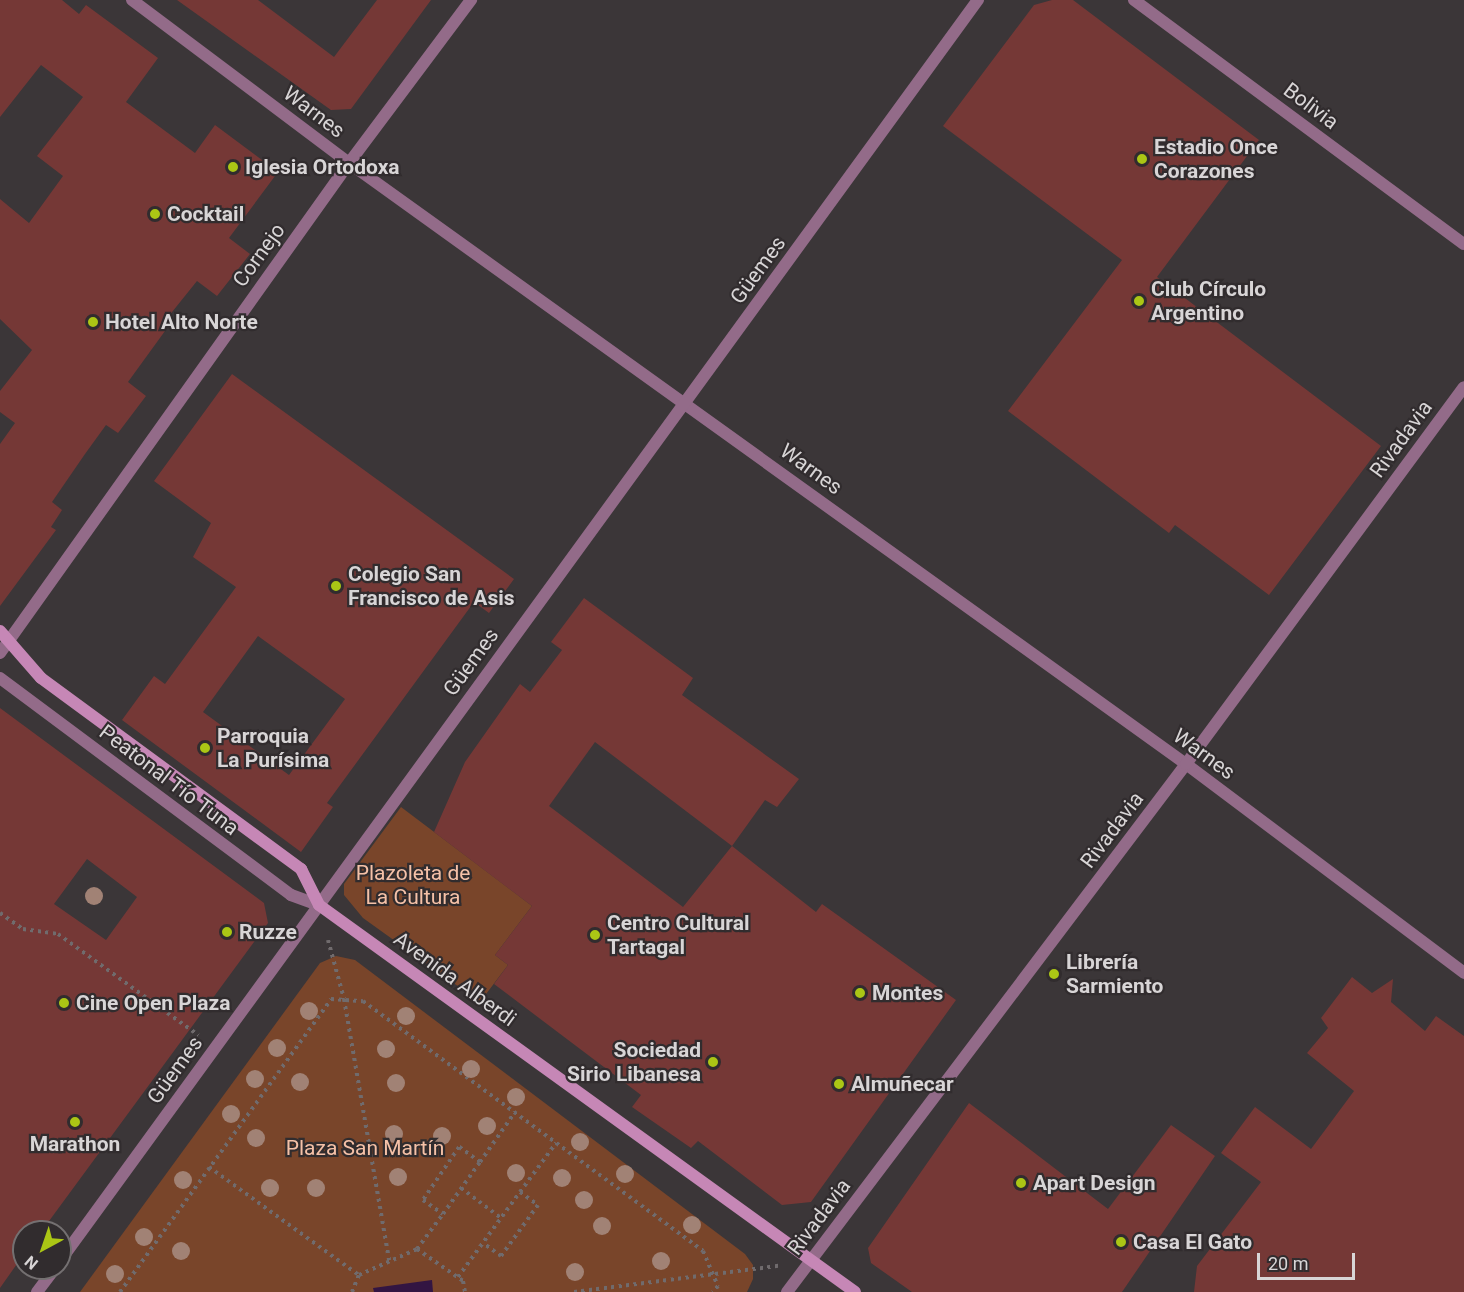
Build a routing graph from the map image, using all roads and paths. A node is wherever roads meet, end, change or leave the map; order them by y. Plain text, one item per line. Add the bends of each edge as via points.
1 (132, 0) edge
2 (471, 0) edge
3 (978, 0) edge
4 (1134, 0) edge
5 (349, 163) junction
6 (1464, 244) edge
7 (1464, 387) edge
8 (685, 403) junction
9 (5, 635) edge
10 (0, 653) edge
11 (0, 678) edge
12 (1186, 764) junction
13 (319, 905) junction
14 (0, 913) edge
15 (1464, 973) edge
16 (344, 999) junction
17 (215, 1048) junction
18 (515, 1112) junction
19 (556, 1143) junction
20 (480, 1162) junction
21 (209, 1167) junction
22 (461, 1188) junction
23 (520, 1192) junction
24 (443, 1214) junction
25 (501, 1218) junction
26 (483, 1243) junction
27 (72, 1245) edge
28 (417, 1249) junction
29 (389, 1260) junction
30 (811, 1260) junction
31 (359, 1275) junction
32 (715, 1276) junction
33 (458, 1277) junction
34 (120, 1292) edge
35 (352, 1292) edge
36 (465, 1292) edge
37 (574, 1292) edge
38 (713, 1292) edge
39 (787, 1292) edge
40 (855, 1292) edge

1 - 5 street, Warnes
2 - 5 street, Cornejo
3 - 8 street, Güemes
4 - 6 street, Bolivia
5 - 8 street, Warnes
5 - 9 street, Cornejo
7 - 12 street, Rivadavia
8 - 12 street, Warnes
8 - 13 street, Güemes
9 - 10 street, Cornejo
9 - 13 main road, Avenida Alberdi via 41,678 301,869
11 - 13 street, Peatonal Tío Tuna via 291,895
12 - 15 street, Warnes
12 - 30 street, Rivadavia
13 - 16 path
13 - 17 street, Güemes
13 - 30 main road, Avenida Alberdi
14 - 17 path via 23,929 58,934
16 - 18 path via 363,1001
16 - 21 path via 332,999
16 - 29 path
17 - 27 street, Güemes
18 - 19 path
18 - 20 path
19 - 23 path
19 - 32 path via 703,1251
20 - 22 path
20 - 24 path via 459,1147 423,1200
21 - 31 path
21 - 34 path
22 - 24 path
22 - 25 path
23 - 25 path
23 - 26 path via 538,1204 501,1256
24 - 28 path
25 - 26 path
26 - 33 path
28 - 29 path
28 - 33 path
29 - 31 path
30 - 32 path
30 - 39 street, Rivadavia
30 - 40 main road, Avenida Alberdi
31 - 35 path
32 - 37 path
32 - 38 path via 718,1286
33 - 36 path

